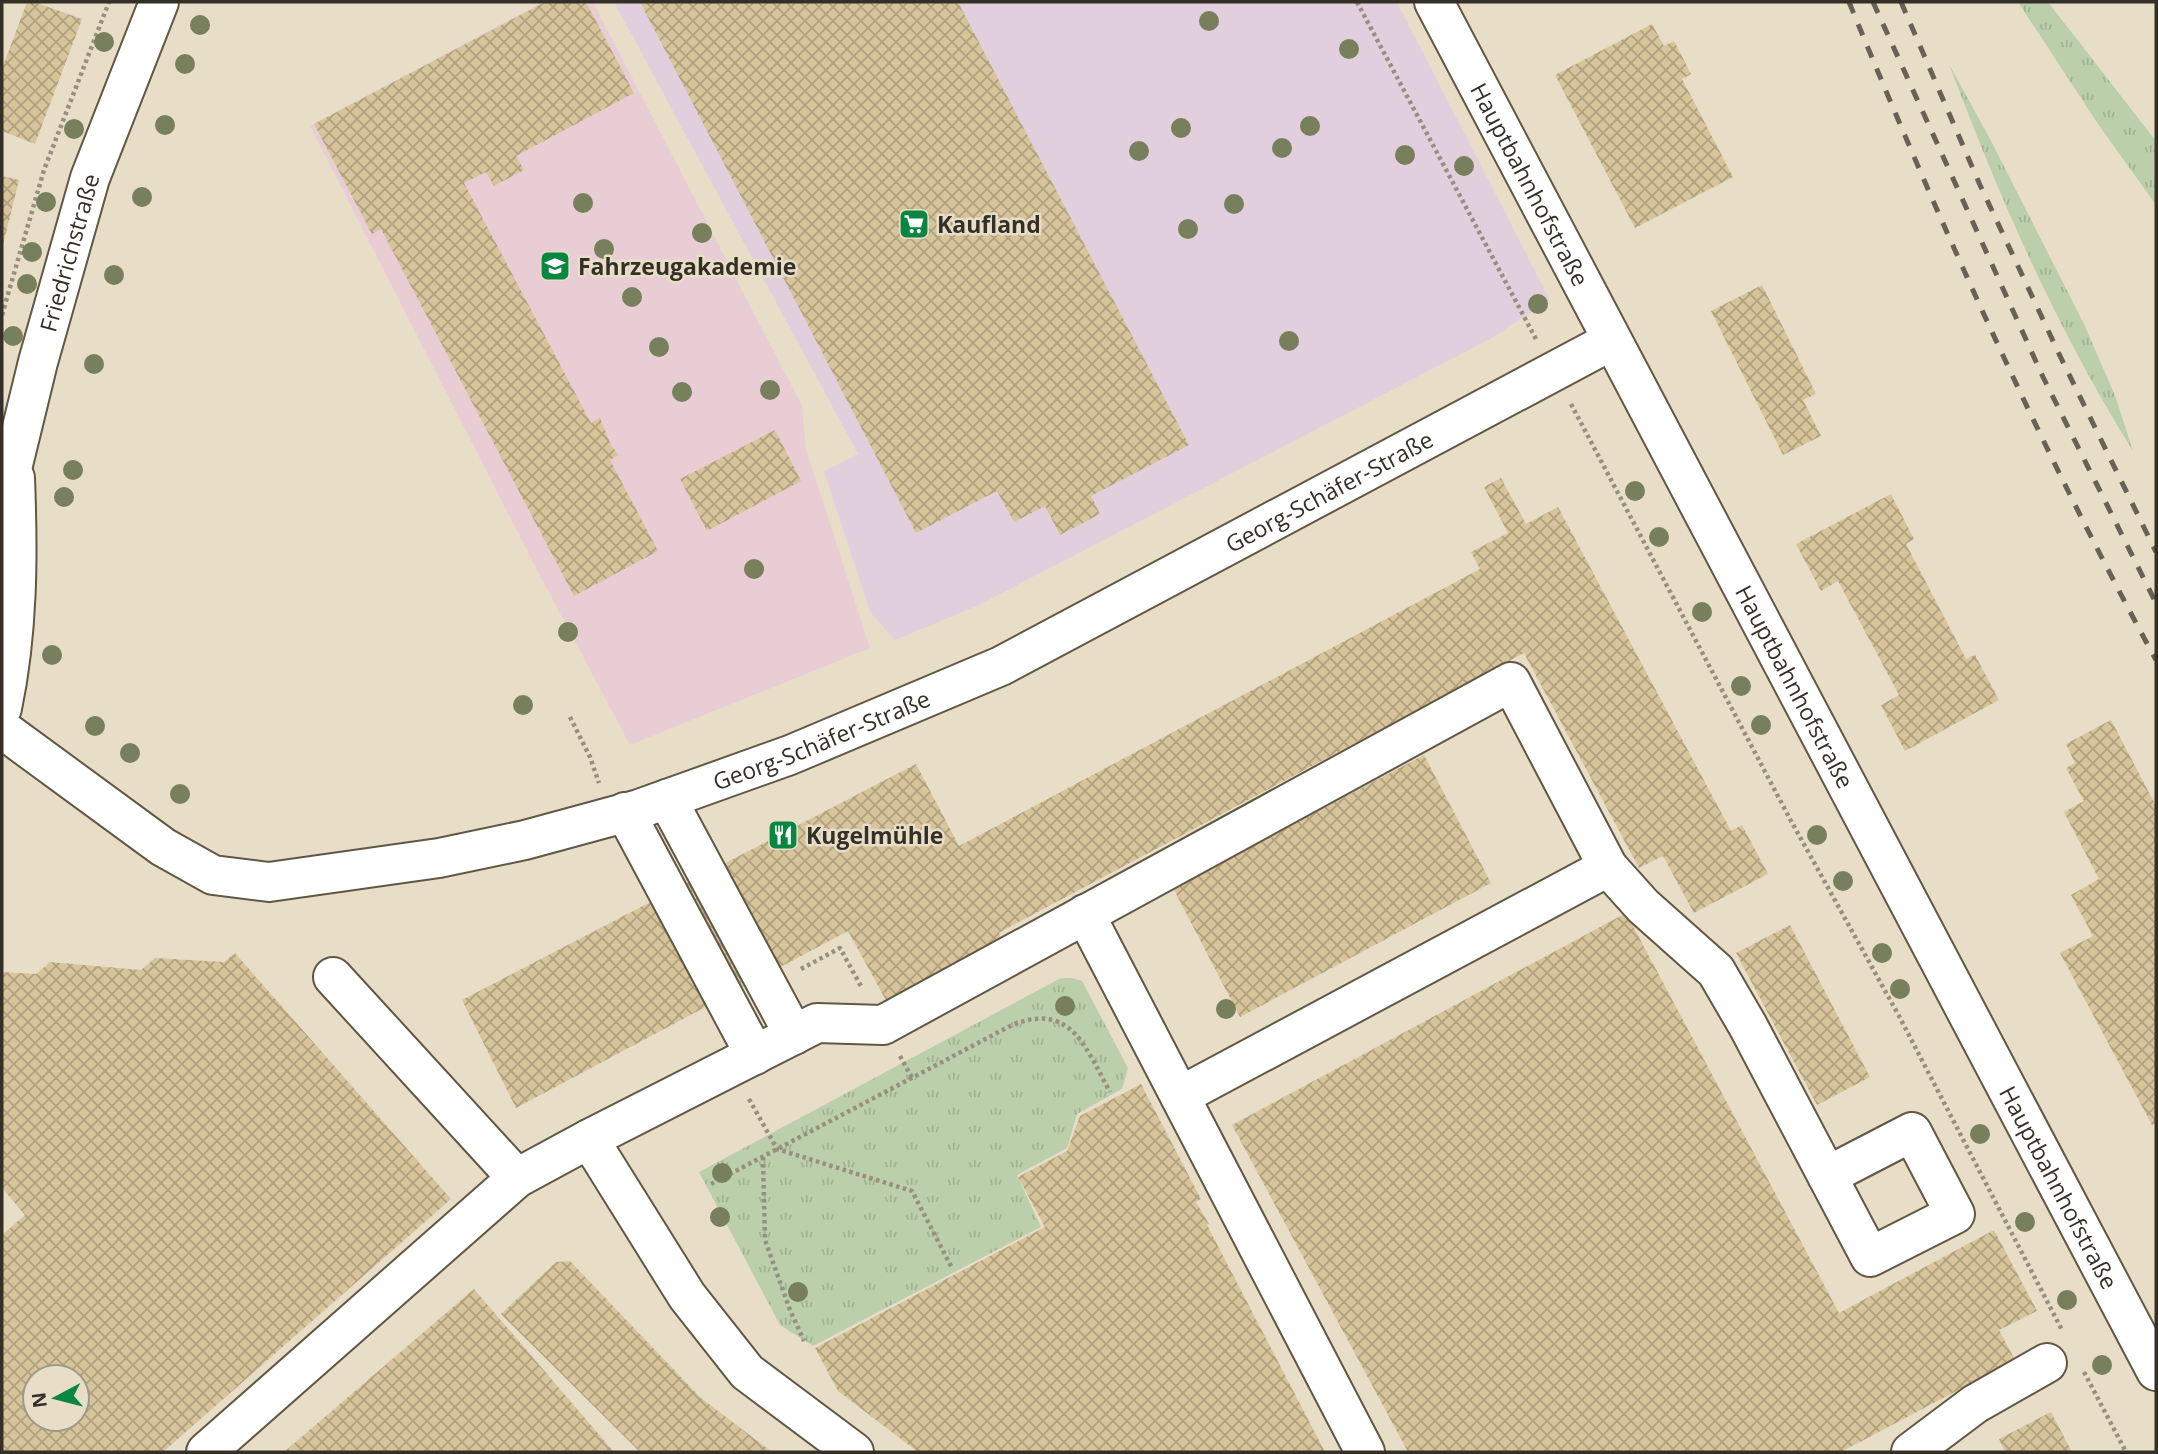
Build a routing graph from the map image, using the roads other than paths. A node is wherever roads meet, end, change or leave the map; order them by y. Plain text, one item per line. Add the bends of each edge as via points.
1 (159, 2) edge
2 (1434, 2) edge
3 (1611, 341) junction
4 (15, 452) junction
5 (2, 510) edge
6 (2, 708) edge
7 (2, 729) edge
8 (667, 799) junction
9 (625, 812) junction
10 (1608, 867) junction
11 (1085, 914) junction
12 (333, 977) dead end
13 (794, 1035) junction
14 (743, 1061) junction
15 (1180, 1096) junction
16 (589, 1139) junction
17 (1827, 1176) dead end
18 (517, 1178) junction
19 (2065, 1355) road end
20 (2156, 1371) edge
21 (206, 1452) edge
22 (854, 1452) edge
23 (1365, 1452) edge
24 (1911, 1452) edge

1 - 4 street, Friedrichstraße via 90,178
2 - 3 street, Hauptbahnhofstraße
3 - 8 street, Georg-Schäfer-Straße via 1001,666 790,755
3 - 20 street, Hauptbahnhofstraße
4 - 5 street, Friedrichstraße
4 - 6 street via 16,598
7 - 9 street, Georg-Schäfer-Straße via 163,847 213,875 269,882 439,858
8 - 9 street, Georg-Schäfer-Straße
8 - 13 street
9 - 14 street
10 - 11 street via 1511,682
10 - 15 street
10 - 17 street via 1643,906 1716,971
11 - 13 street via 883,1025 817,1023
11 - 15 street
12 - 18 street
13 - 14 street
14 - 16 street
15 - 23 street
16 - 18 street
16 - 22 street via 687,1296 747,1372
18 - 21 street
19 - 24 street via 1975,1404

